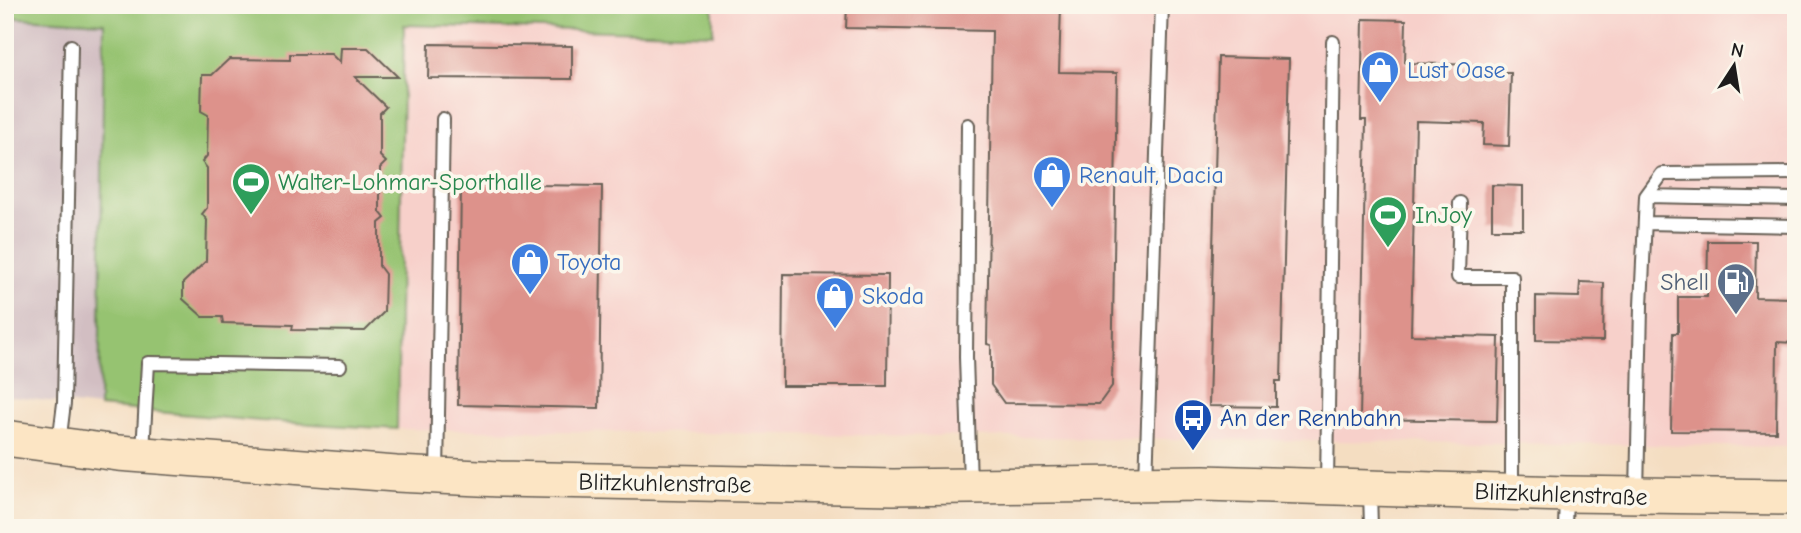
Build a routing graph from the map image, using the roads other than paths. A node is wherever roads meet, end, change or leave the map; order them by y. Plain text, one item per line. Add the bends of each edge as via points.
1 (1163, 5) edge
2 (1333, 42) dead end
3 (71, 46) dead end
4 (443, 119) dead end
5 (968, 125) dead end
6 (1796, 173) edge
7 (1646, 196) junction
8 (1796, 199) edge
9 (1460, 203) dead end
10 (1645, 223) junction
11 (1796, 226) edge
12 (340, 366) dead end
13 (5, 438) edge
14 (59, 447) junction
15 (143, 455) junction
16 (438, 476) junction
17 (1146, 483) junction
18 (1327, 485) junction
19 (970, 486) junction
20 (1370, 487) junction
21 (1512, 493) junction
22 (1637, 496) junction
23 (1796, 497) edge
24 (1566, 511) edge
25 (1371, 528) edge

1 - 17 lane
2 - 18 lane
3 - 14 lane via 64,403
4 - 16 lane
5 - 19 lane
6 - 7 lane via 1661,174
7 - 8 lane
7 - 10 lane
9 - 21 lane via 1458,276 1512,277
10 - 11 lane
10 - 22 lane
12 - 15 lane via 148,363
13 - 14 main road, Blitzkuhlenstraße
14 - 15 main road, Blitzkuhlenstraße
15 - 16 main road, Blitzkuhlenstraße
16 - 19 main road, Blitzkuhlenstraße
17 - 18 main road, Blitzkuhlenstraße
17 - 19 main road, Blitzkuhlenstraße
18 - 20 main road, Blitzkuhlenstraße
20 - 21 main road, Blitzkuhlenstraße
20 - 25 lane
21 - 24 main road, Blitzkuhlenstraße
22 - 23 main road, Blitzkuhlenstraße
22 - 24 main road, Blitzkuhlenstraße

